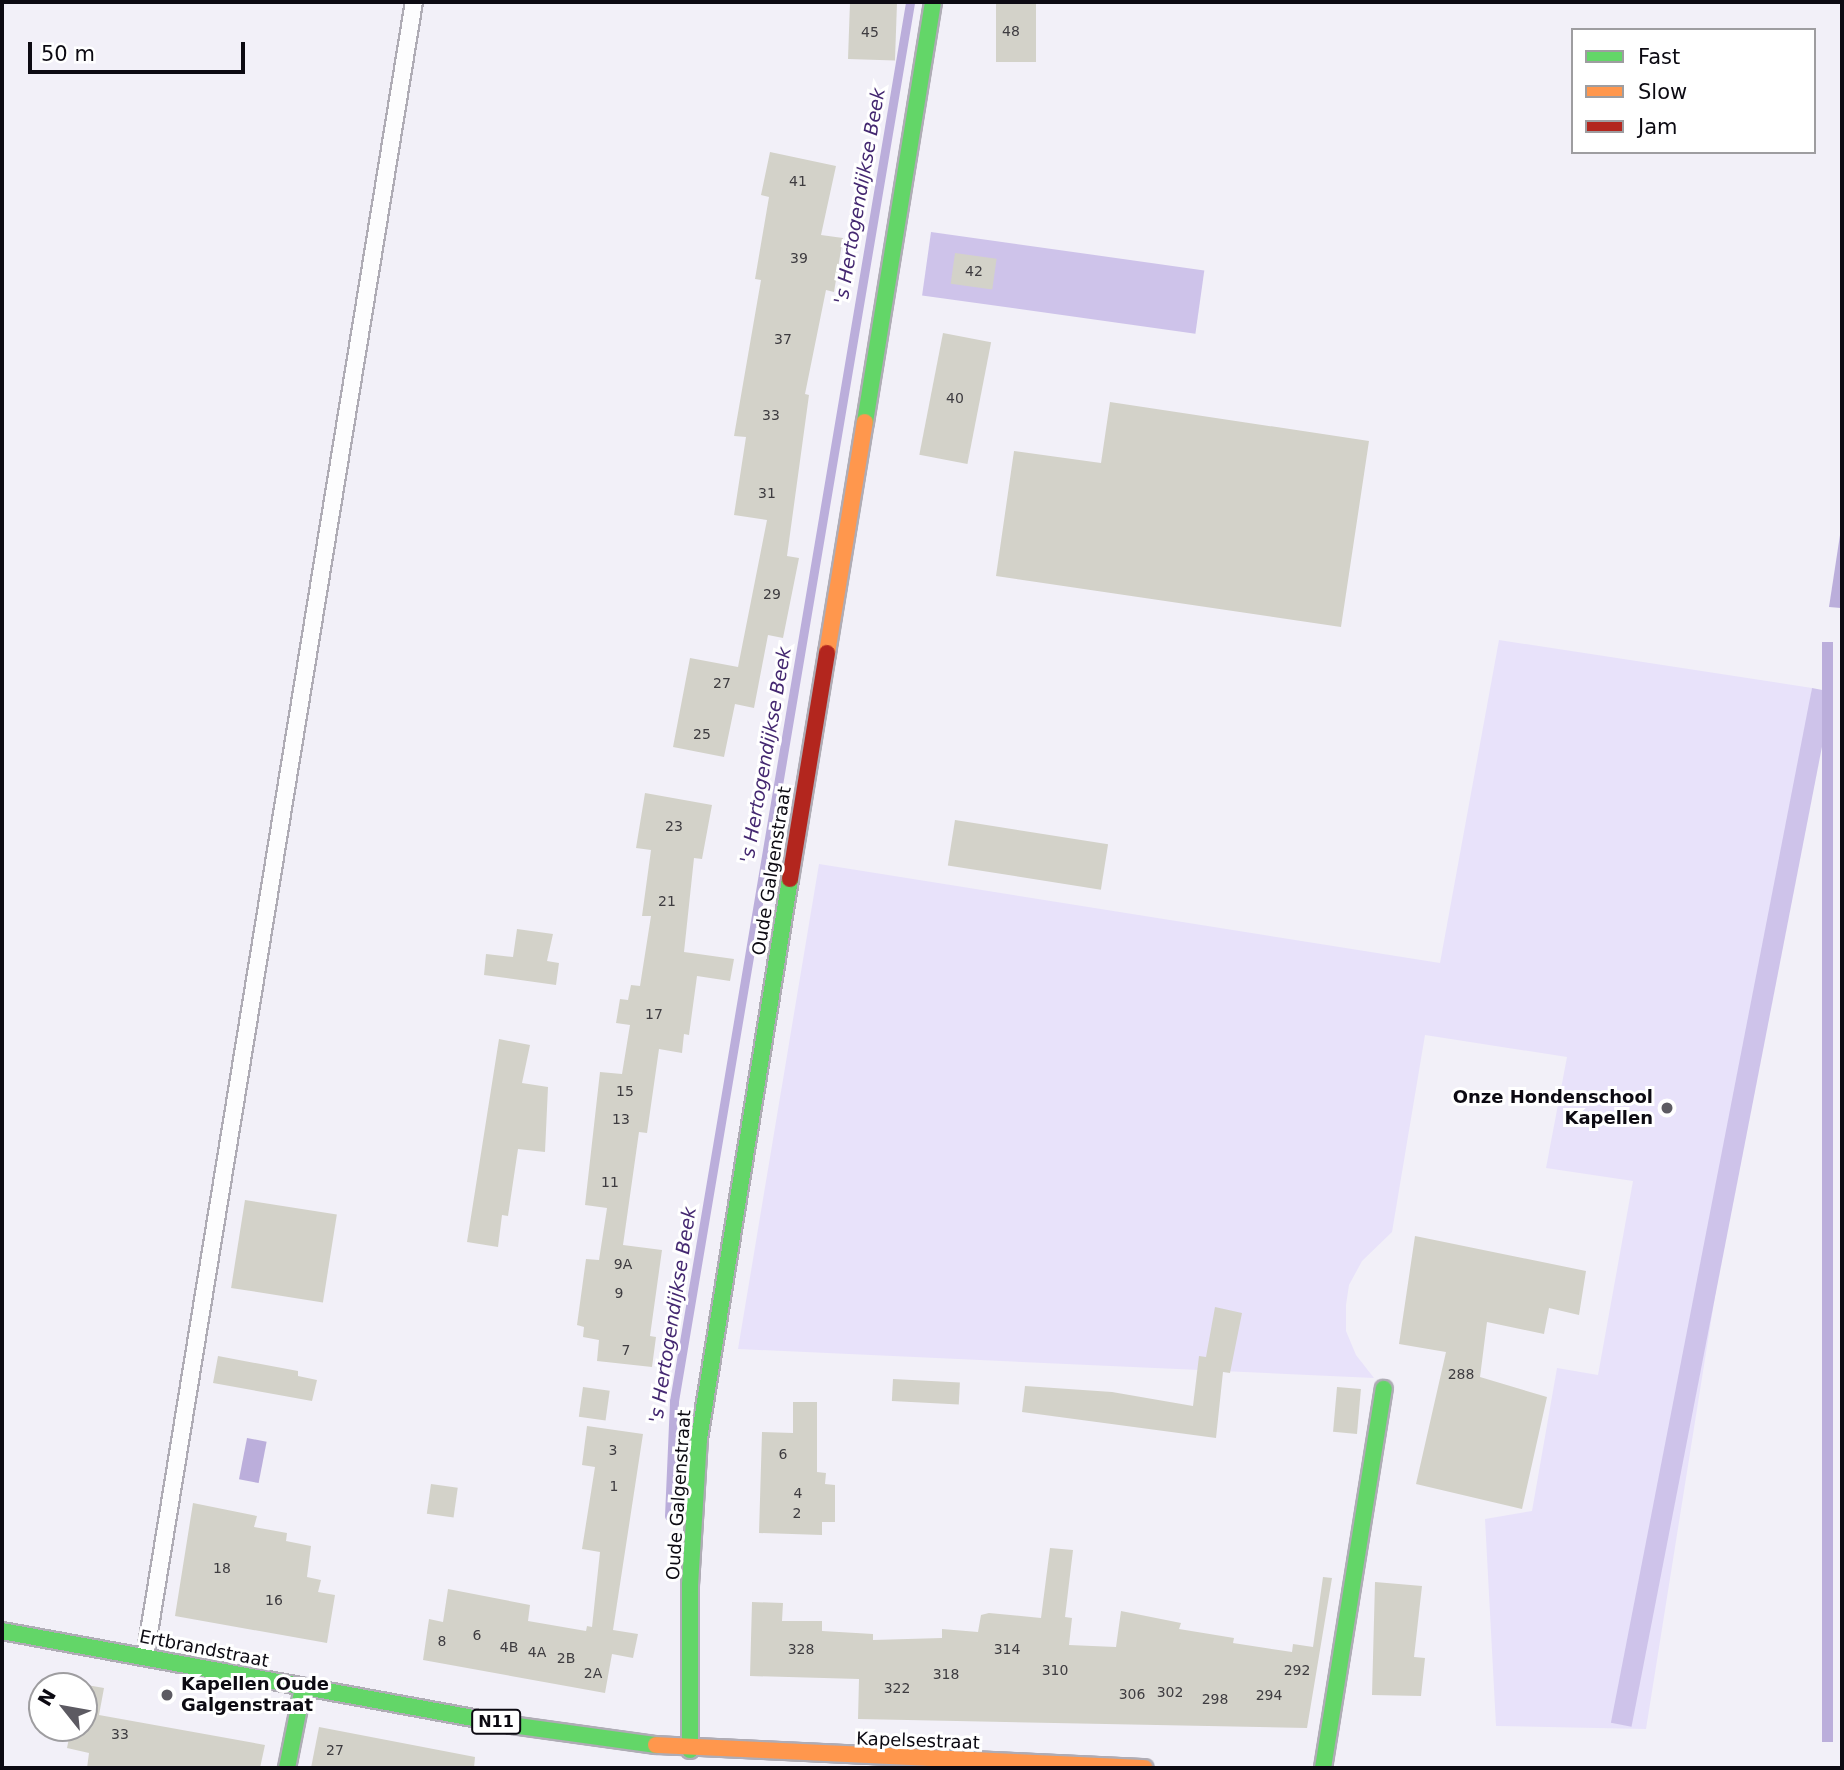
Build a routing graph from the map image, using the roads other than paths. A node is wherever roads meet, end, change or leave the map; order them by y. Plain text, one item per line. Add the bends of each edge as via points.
1 (414, 2) edge
2 (933, 2) edge
3 (1384, 1389) dead end
4 (2, 1631) edge
5 (145, 1657) junction
6 (303, 1687) junction
7 (690, 1750) junction
8 (286, 1768) edge
9 (1144, 1768) edge
10 (1323, 1768) edge

1 - 5 lane
2 - 7 street, Oude Galgenstraat via 699,1439 690,1585
3 - 10 street
4 - 5 street, Ertbrandstraat / N11
5 - 6 street, Ertbrandstraat / N11
6 - 7 street, Ertbrandstraat / N11 via 510,1725
6 - 8 street
7 - 9 street, Kapelsestraat / N11

